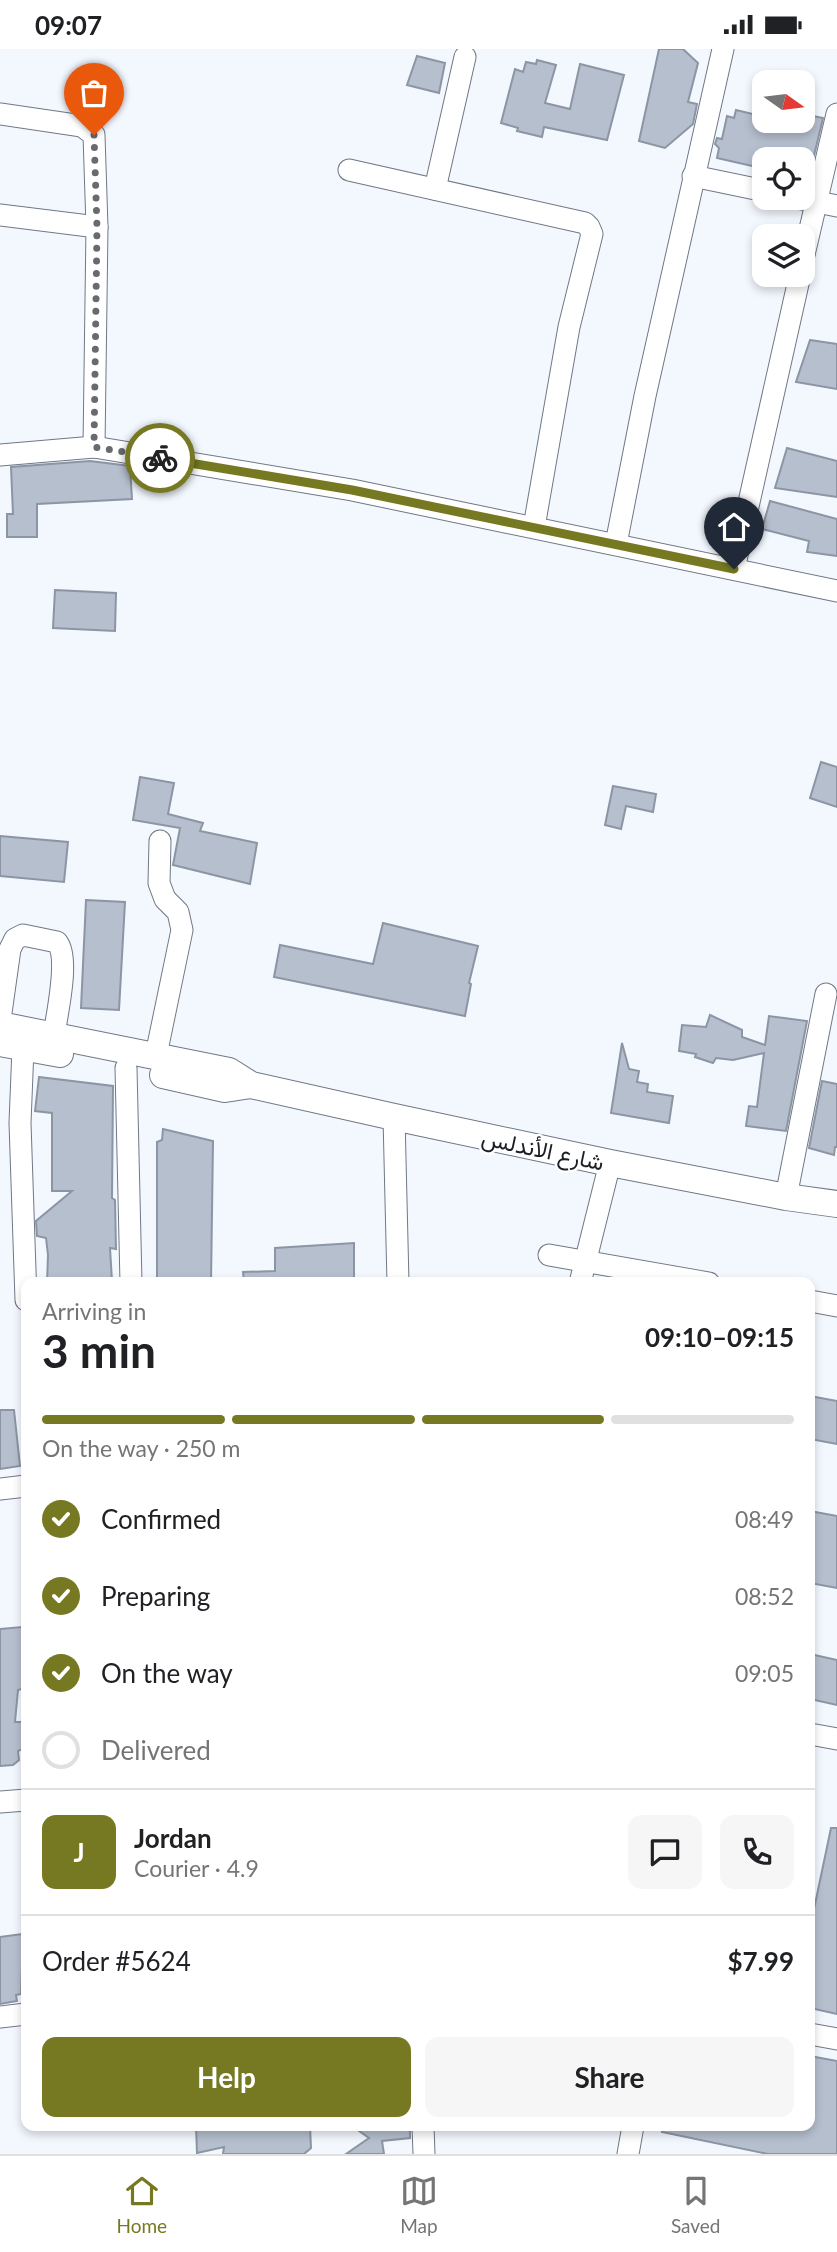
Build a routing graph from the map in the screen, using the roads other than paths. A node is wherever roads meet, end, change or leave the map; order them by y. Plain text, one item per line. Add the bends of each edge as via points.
1 (723, 49) edge
2 (465, 57) dead end
3 (0, 114) edge
4 (837, 114) edge
5 (349, 170) dead end
6 (693, 176) junction
7 (752, 188) edge
8 (435, 189) junction
9 (817, 202) edge
10 (0, 215) edge
11 (812, 224) edge
12 (97, 227) junction
13 (797, 287) edge
14 (94, 447) junction
15 (0, 455) edge
16 (534, 527) junction
17 (616, 544) junction
18 (734, 569) junction
19 (837, 591) edge
20 (160, 841) dead end
21 (826, 994) dead end
22 (0, 1022) edge
23 (54, 1035) junction
24 (11, 1046) edge
25 (156, 1055) junction
26 (126, 1067) junction
27 (251, 1085) junction
28 (394, 1117) junction
29 (610, 1163) junction
30 (786, 1197) junction
31 (837, 1204) edge
32 (549, 1255) dead end
33 (585, 1261) junction
34 (25, 1277) edge
35 (131, 1277) edge
36 (398, 1277) edge
37 (581, 1277) edge
38 (675, 1277) edge
39 (815, 1302) edge
40 (837, 1306) edge
41 (21, 1487) edge
42 (0, 1489) edge
43 (815, 1735) edge
44 (837, 1739) edge
45 (21, 1800) edge
46 (0, 1802) edge
47 (21, 2015) edge
48 (0, 2017) edge
49 (815, 2035) edge
50 (837, 2039) edge
51 (423, 2131) edge
52 (632, 2131) edge
53 (424, 2154) edge
54 (628, 2154) edge

1 - 6 street
2 - 8 street
3 - 12 street via 90,130 94,135
4 - 9 street
5 - 8 street
6 - 7 street
6 - 17 street
8 - 16 street via 590,227
9 - 11 street
10 - 12 street
12 - 14 street
13 - 18 street
14 - 15 street
14 - 16 street via 352,490
16 - 17 street
17 - 18 street
18 - 19 street
20 - 25 street via 159,883 165,899 178,912 181,930
21 - 30 street
22 - 23 main road, شارع الأندلس
22 - 23 street via 15,939 23,936 57,942 63,962
23 - 25 main road, شارع الأندلس
24 - 26 main road, شارع الأندلس
24 - 34 street via 20,1123
25 - 27 main road, شارع الأندلس via 229,1070
26 - 27 main road, شارع الأندلس via 225,1089
26 - 35 street
27 - 28 main road, شارع الأندلس
28 - 29 main road, شارع الأندلس
28 - 36 street
29 - 30 main road, شارع الأندلس
29 - 33 street
30 - 31 main road, شارع الأندلس
32 - 33 street
33 - 37 street
33 - 38 street
39 - 40 street
41 - 42 street
43 - 44 street
45 - 46 street
47 - 48 street
49 - 50 street
51 - 53 street
52 - 54 street

